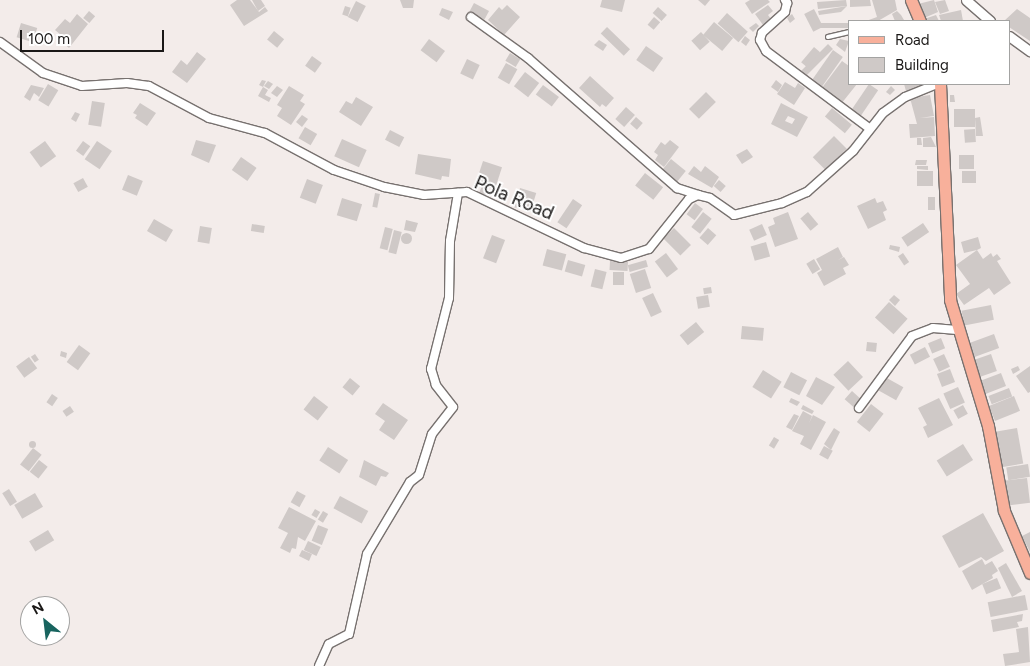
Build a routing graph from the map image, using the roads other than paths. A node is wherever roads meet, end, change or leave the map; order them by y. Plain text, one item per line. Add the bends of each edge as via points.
1 (785, 0) edge
2 (911, 0) edge
3 (966, 0) edge
4 (471, 17) dead end
5 (920, 20) edge
6 (989, 20) edge
7 (848, 32) edge
8 (828, 37) dead end
9 (1010, 37) edge
10 (0, 42) edge
11 (1030, 51) edge
12 (936, 85) edge
13 (939, 85) edge
14 (869, 128) junction
15 (458, 193) junction
16 (698, 195) junction
17 (957, 330) junction
18 (859, 408) dead end
19 (1030, 573) edge
20 (319, 666) edge

1 - 14 street via 785,12 762,33 760,40 766,51
2 - 5 main road
3 - 6 street
4 - 16 street via 528,58 677,188
7 - 8 lane
9 - 11 street
10 - 15 street, Pola Road via 43,73 82,86 149,86 209,118 265,133 334,170 384,187 424,195
12 - 14 street via 905,97
13 - 17 main road via 948,198 946,261
14 - 16 street via 853,151 807,192 782,203 734,215 710,198
15 - 16 street, Pola Road via 467,192 584,248 621,258 649,249 689,199
15 - 20 street via 450,241 449,298 431,369 436,385 453,407 432,434 419,475 410,482 367,554 349,634 329,644
17 - 18 street via 933,328 912,336
17 - 19 main road via 988,426 1004,512

